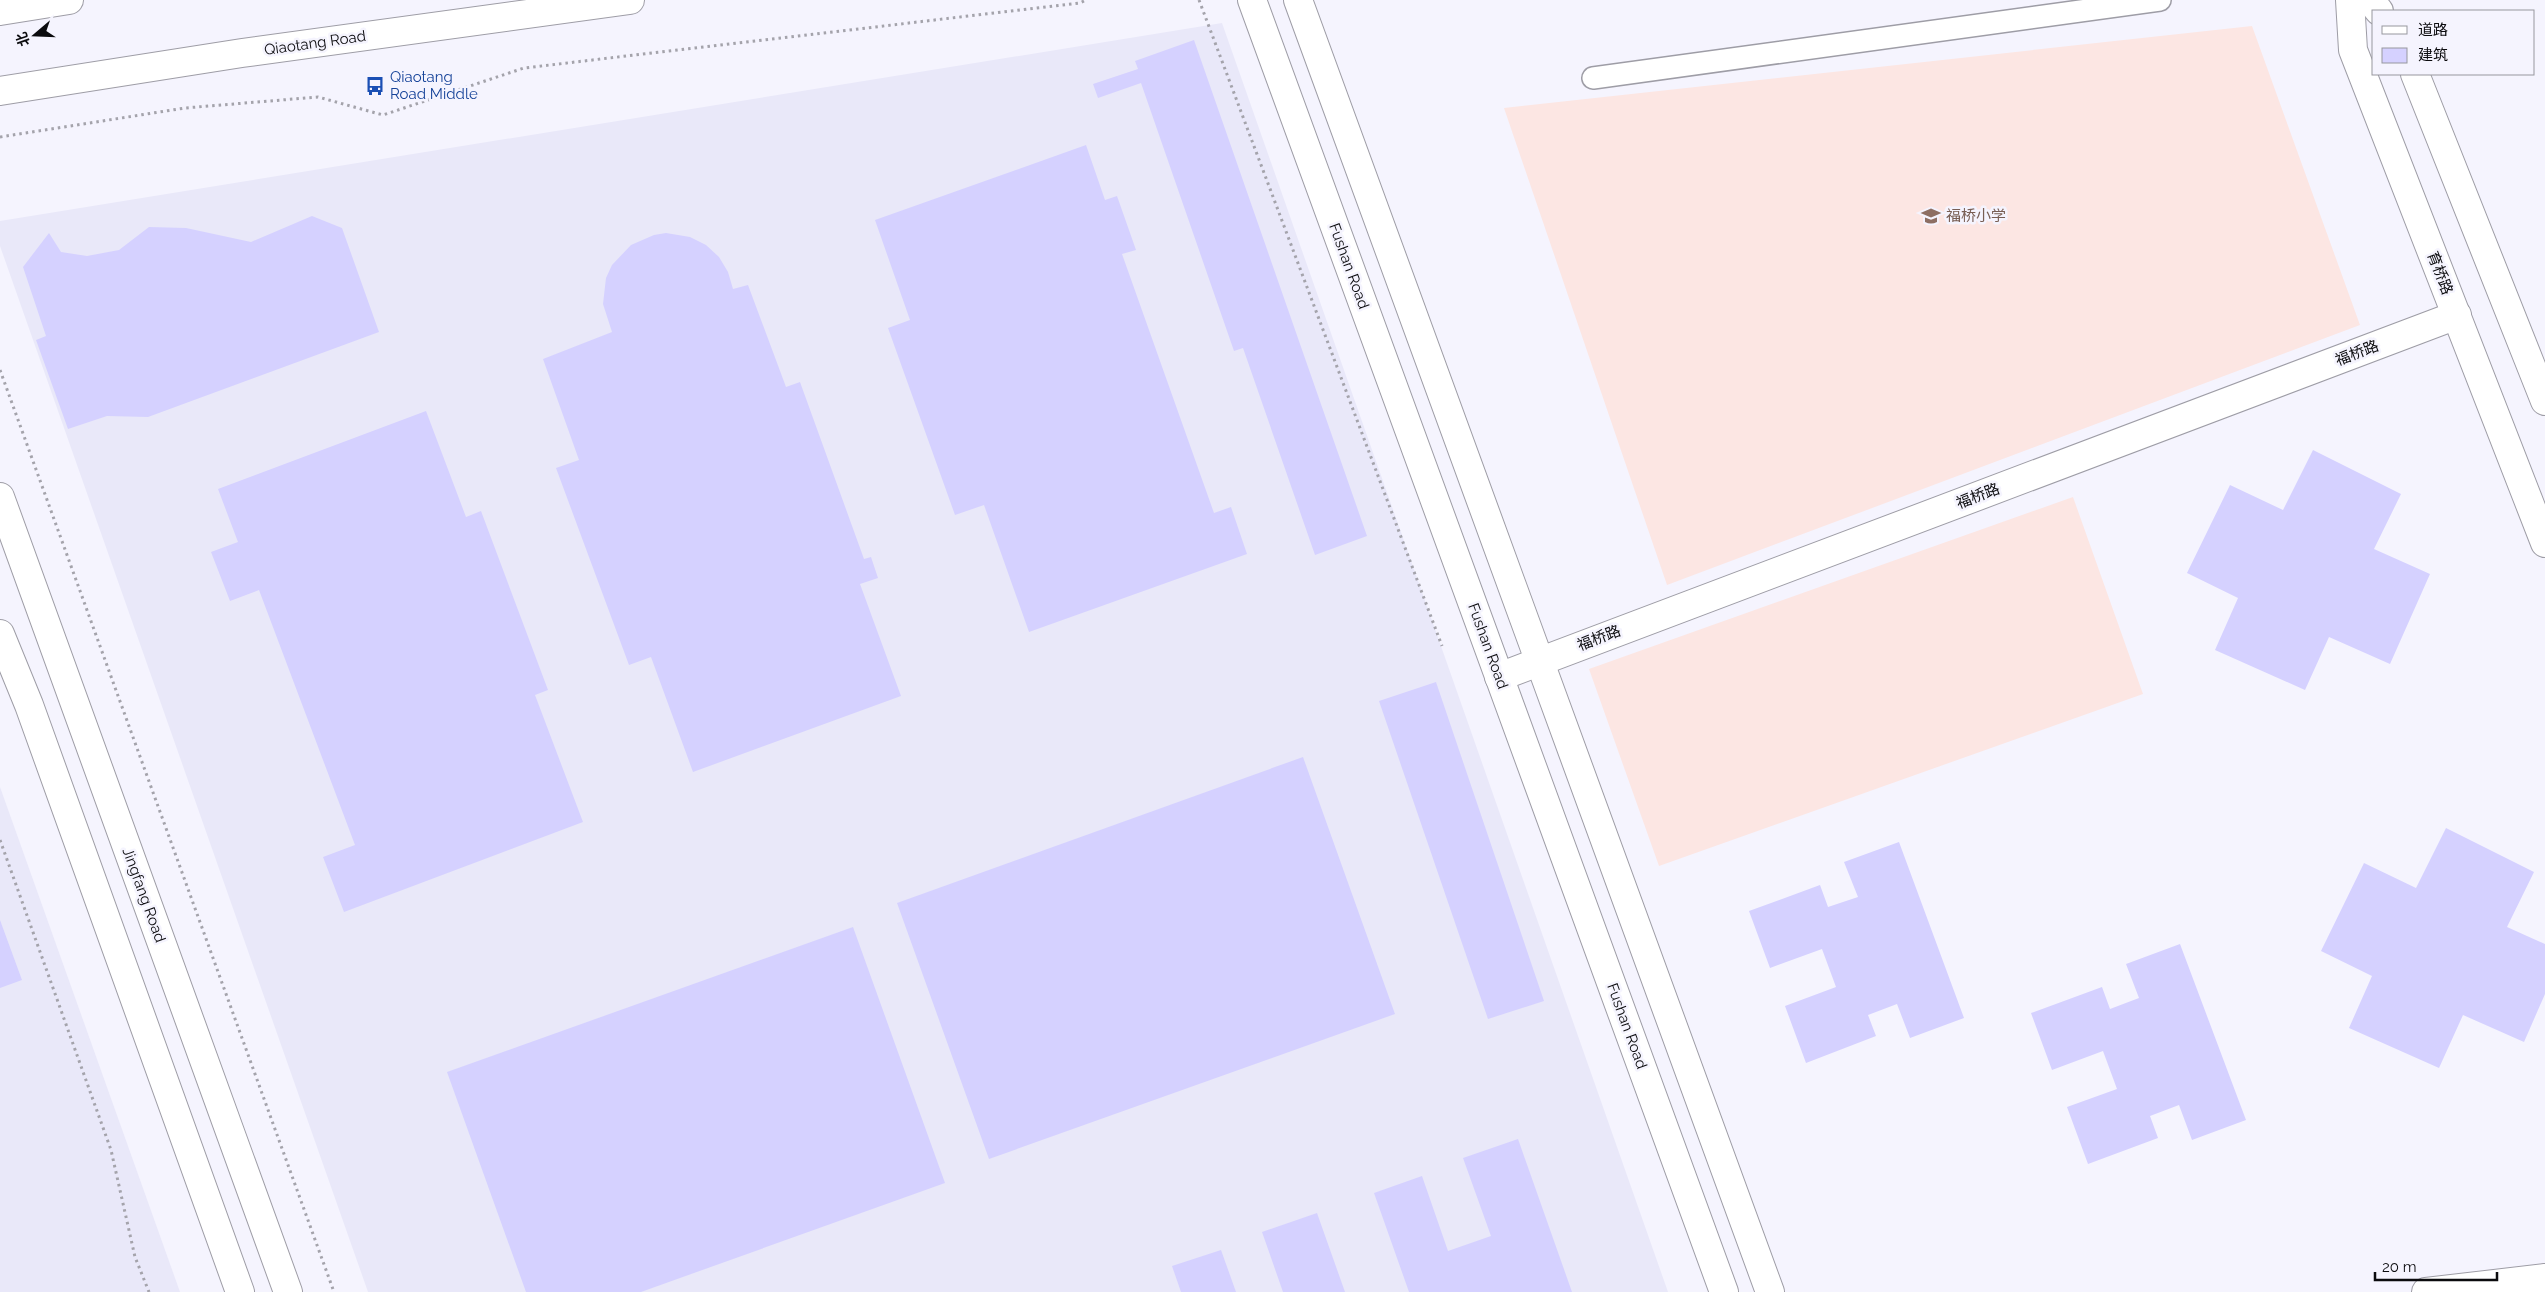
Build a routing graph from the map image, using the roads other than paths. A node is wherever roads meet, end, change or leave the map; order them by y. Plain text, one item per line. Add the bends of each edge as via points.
1 (69, 0) edge
2 (630, 0) edge
3 (1252, 0) edge
4 (1298, 0) edge
5 (2160, 0) edge
6 (2350, 0) edge
7 (2370, 0) edge
8 (2378, 10) edge
9 (0, 11) edge
10 (2415, 75) edge
11 (1593, 78) dead end
12 (0, 91) edge
13 (2457, 315) junction
14 (2545, 401) edge
15 (0, 497) edge
16 (2545, 543) edge
17 (0, 634) edge
18 (1539, 660) junction
19 (1499, 677) junction
20 (2545, 1266) edge
21 (2545, 1278) edge
22 (2488, 1285) junction
23 (240, 1292) edge
24 (288, 1292) edge
25 (1724, 1292) edge
26 (1770, 1292) edge
27 (2426, 1292) edge

1 - 9 street
2 - 12 street, Qiaotang Road via 242,53
3 - 19 street, Fushan Road
4 - 18 street
5 - 11 lane
6 - 13 street, 育桥路 via 2354,50
7 - 8 street
10 - 14 street
13 - 16 street, 育桥路
13 - 18 street, 福桥路
15 - 24 street, Jingfang Road
17 - 23 street via 29,705
18 - 19 street, 福桥路
18 - 26 street
19 - 25 street, Fushan Road
20 - 22 street
21 - 22 street
22 - 27 street

